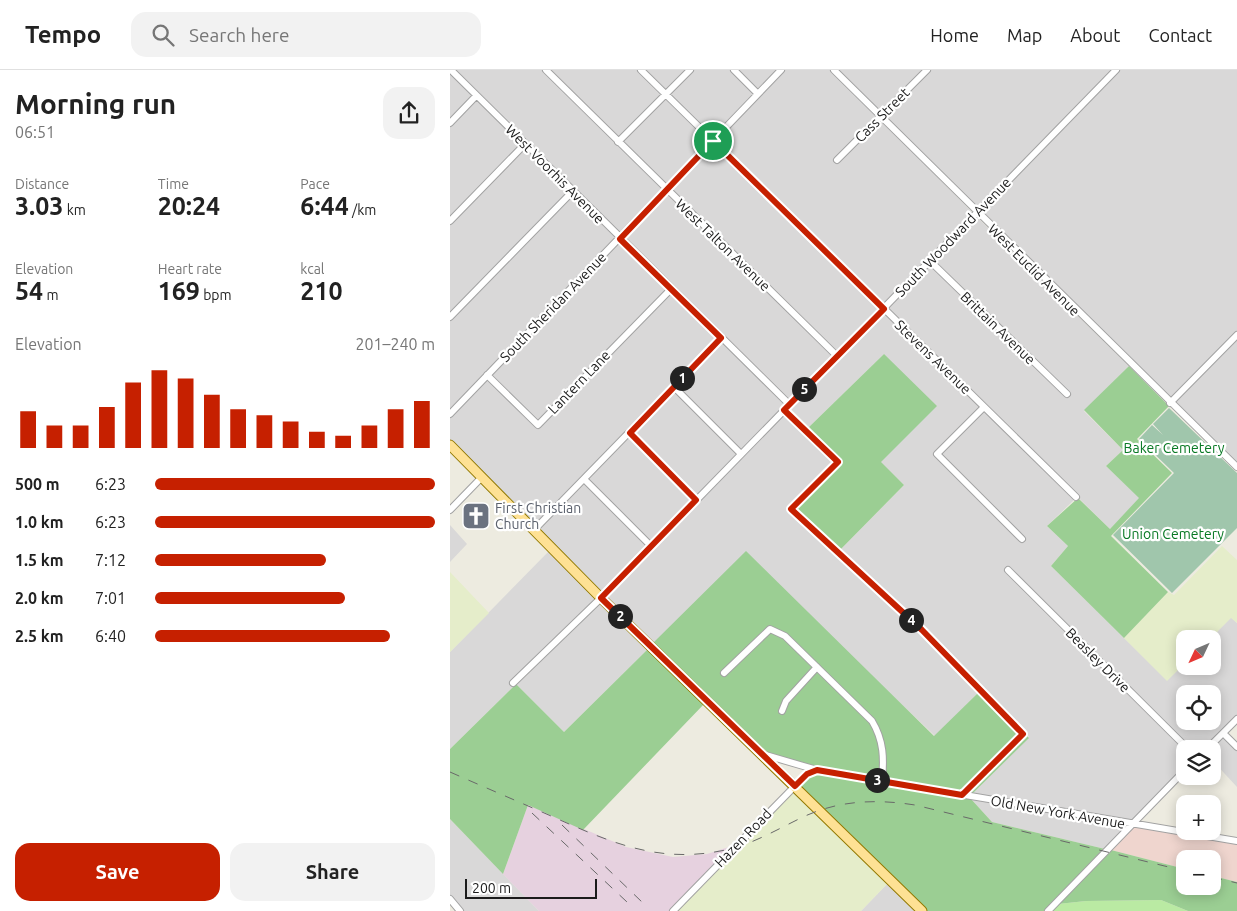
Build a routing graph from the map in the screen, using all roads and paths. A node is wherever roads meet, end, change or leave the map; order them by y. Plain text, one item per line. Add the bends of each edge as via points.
1 (451, 70) edge
2 (546, 70) edge
3 (641, 70) edge
4 (690, 70) edge
5 (734, 70) edge
6 (781, 70) edge
7 (834, 70) edge
8 (926, 70) edge
9 (1116, 70) edge
10 (666, 94) junction
11 (758, 94) junction
12 (476, 96) junction
13 (881, 117) junction
14 (450, 123) edge
15 (713, 141) junction
16 (618, 142) junction
17 (525, 144) junction
18 (837, 160) dead end
19 (666, 190) junction
20 (573, 191) junction
21 (978, 213) junction
22 (450, 221) edge
23 (620, 239) junction
24 (930, 261) junction
25 (671, 288) junction
26 (884, 309) junction
27 (450, 317) edge
28 (1237, 335) edge
29 (721, 338) junction
30 (837, 356) junction
31 (487, 375) junction
32 (674, 387) junction
33 (1067, 394) dead end
34 (1170, 403) junction
35 (789, 404) junction
36 (984, 407) junction
37 (784, 410) junction
38 (450, 414) edge
39 (630, 433) junction
40 (450, 445) edge
41 (741, 454) junction
42 (1237, 467) edge
43 (482, 477) junction
44 (585, 480) junction
45 (1076, 497) dead end
46 (696, 500) junction
47 (450, 510) edge
48 (534, 530) junction
49 (1022, 539) dead end
50 (651, 546) junction
51 (1008, 570) dead end
52 (601, 598) junction
53 (817, 667) junction
54 (724, 673) dead end
55 (513, 683) dead end
56 (782, 711) dead end
57 (1237, 719) edge
58 (1223, 733) junction
59 (1179, 740) edge
60 (1216, 740) edge
61 (1237, 747) edge
62 (762, 754) junction
63 (817, 770) junction
64 (1176, 779) edge
65 (882, 781) junction
66 (795, 786) junction
67 (962, 795) junction
68 (1132, 824) junction
69 (1237, 841) edge
70 (450, 899) edge
71 (460, 911) edge
72 (673, 911) edge
73 (922, 911) edge
74 (1048, 911) edge

1 - 12 street, West Voorhis Avenue
2 - 16 street, West Talton Avenue
3 - 10 street, Stevens Avenue
4 - 10 street
5 - 11 street
6 - 11 street, South Sheridan Avenue
7 - 13 street, West Euclid Avenue
8 - 13 street, Cass Street
9 - 21 street, South Woodward Avenue
10 - 15 street, Stevens Avenue
10 - 16 street
11 - 15 street, South Sheridan Avenue
12 - 14 street
12 - 17 street, West Voorhis Avenue
13 - 18 street, Cass Street
13 - 21 street, West Euclid Avenue
15 - 19 street, South Sheridan Avenue
15 - 26 street, Stevens Avenue
16 - 19 street, West Talton Avenue
17 - 20 street, West Voorhis Avenue
17 - 22 street
19 - 23 street, South Sheridan Avenue
19 - 30 street, West Talton Avenue
20 - 23 street, West Voorhis Avenue
20 - 27 street
21 - 24 street, South Woodward Avenue
21 - 34 street, West Euclid Avenue
23 - 25 street, West Voorhis Avenue
23 - 31 street, South Sheridan Avenue
24 - 26 street, South Woodward Avenue
24 - 33 street, Brittain Avenue
25 - 29 street, West Voorhis Avenue
25 - 31 street, Lantern Lane via 538,425
26 - 30 street, South Woodward Avenue
26 - 36 street, Stevens Avenue
28 - 34 street
29 - 32 street
29 - 35 street, West Voorhis Avenue
30 - 35 street, South Woodward Avenue
31 - 38 street, South Sheridan Avenue
32 - 39 street
32 - 41 street
34 - 42 street, West Euclid Avenue
35 - 37 street, South Woodward Avenue
36 - 45 street, Stevens Avenue
36 - 49 street via 938,454
37 - 41 street, South Woodward Avenue
37 - 67 street via 838,462 791,509 922,630 1023,734
39 - 44 street
39 - 46 street
40 - 43 main road
41 - 46 street, South Woodward Avenue
43 - 47 street
43 - 48 main road
44 - 48 street
44 - 50 street
46 - 50 street, South Woodward Avenue
48 - 52 main road
50 - 52 street, South Woodward Avenue
51 - 59 street, Beasley Drive
52 - 55 street, South Woodward Avenue
52 - 62 main road
53 - 54 street via 784,636 770,629
53 - 56 street via 786,701
53 - 65 street via 865,714 878,732 884,754
57 - 58 street
58 - 60 street
58 - 61 street
62 - 63 street, Old New York Avenue
62 - 66 main road
63 - 65 street, Old New York Avenue
63 - 66 street, Hazen Road via 807,774
64 - 68 street
65 - 67 street, Old New York Avenue
66 - 72 street, Hazen Road
66 - 73 main road
67 - 68 street, Old New York Avenue
68 - 69 street, Old New York Avenue
68 - 74 street
70 - 71 street

